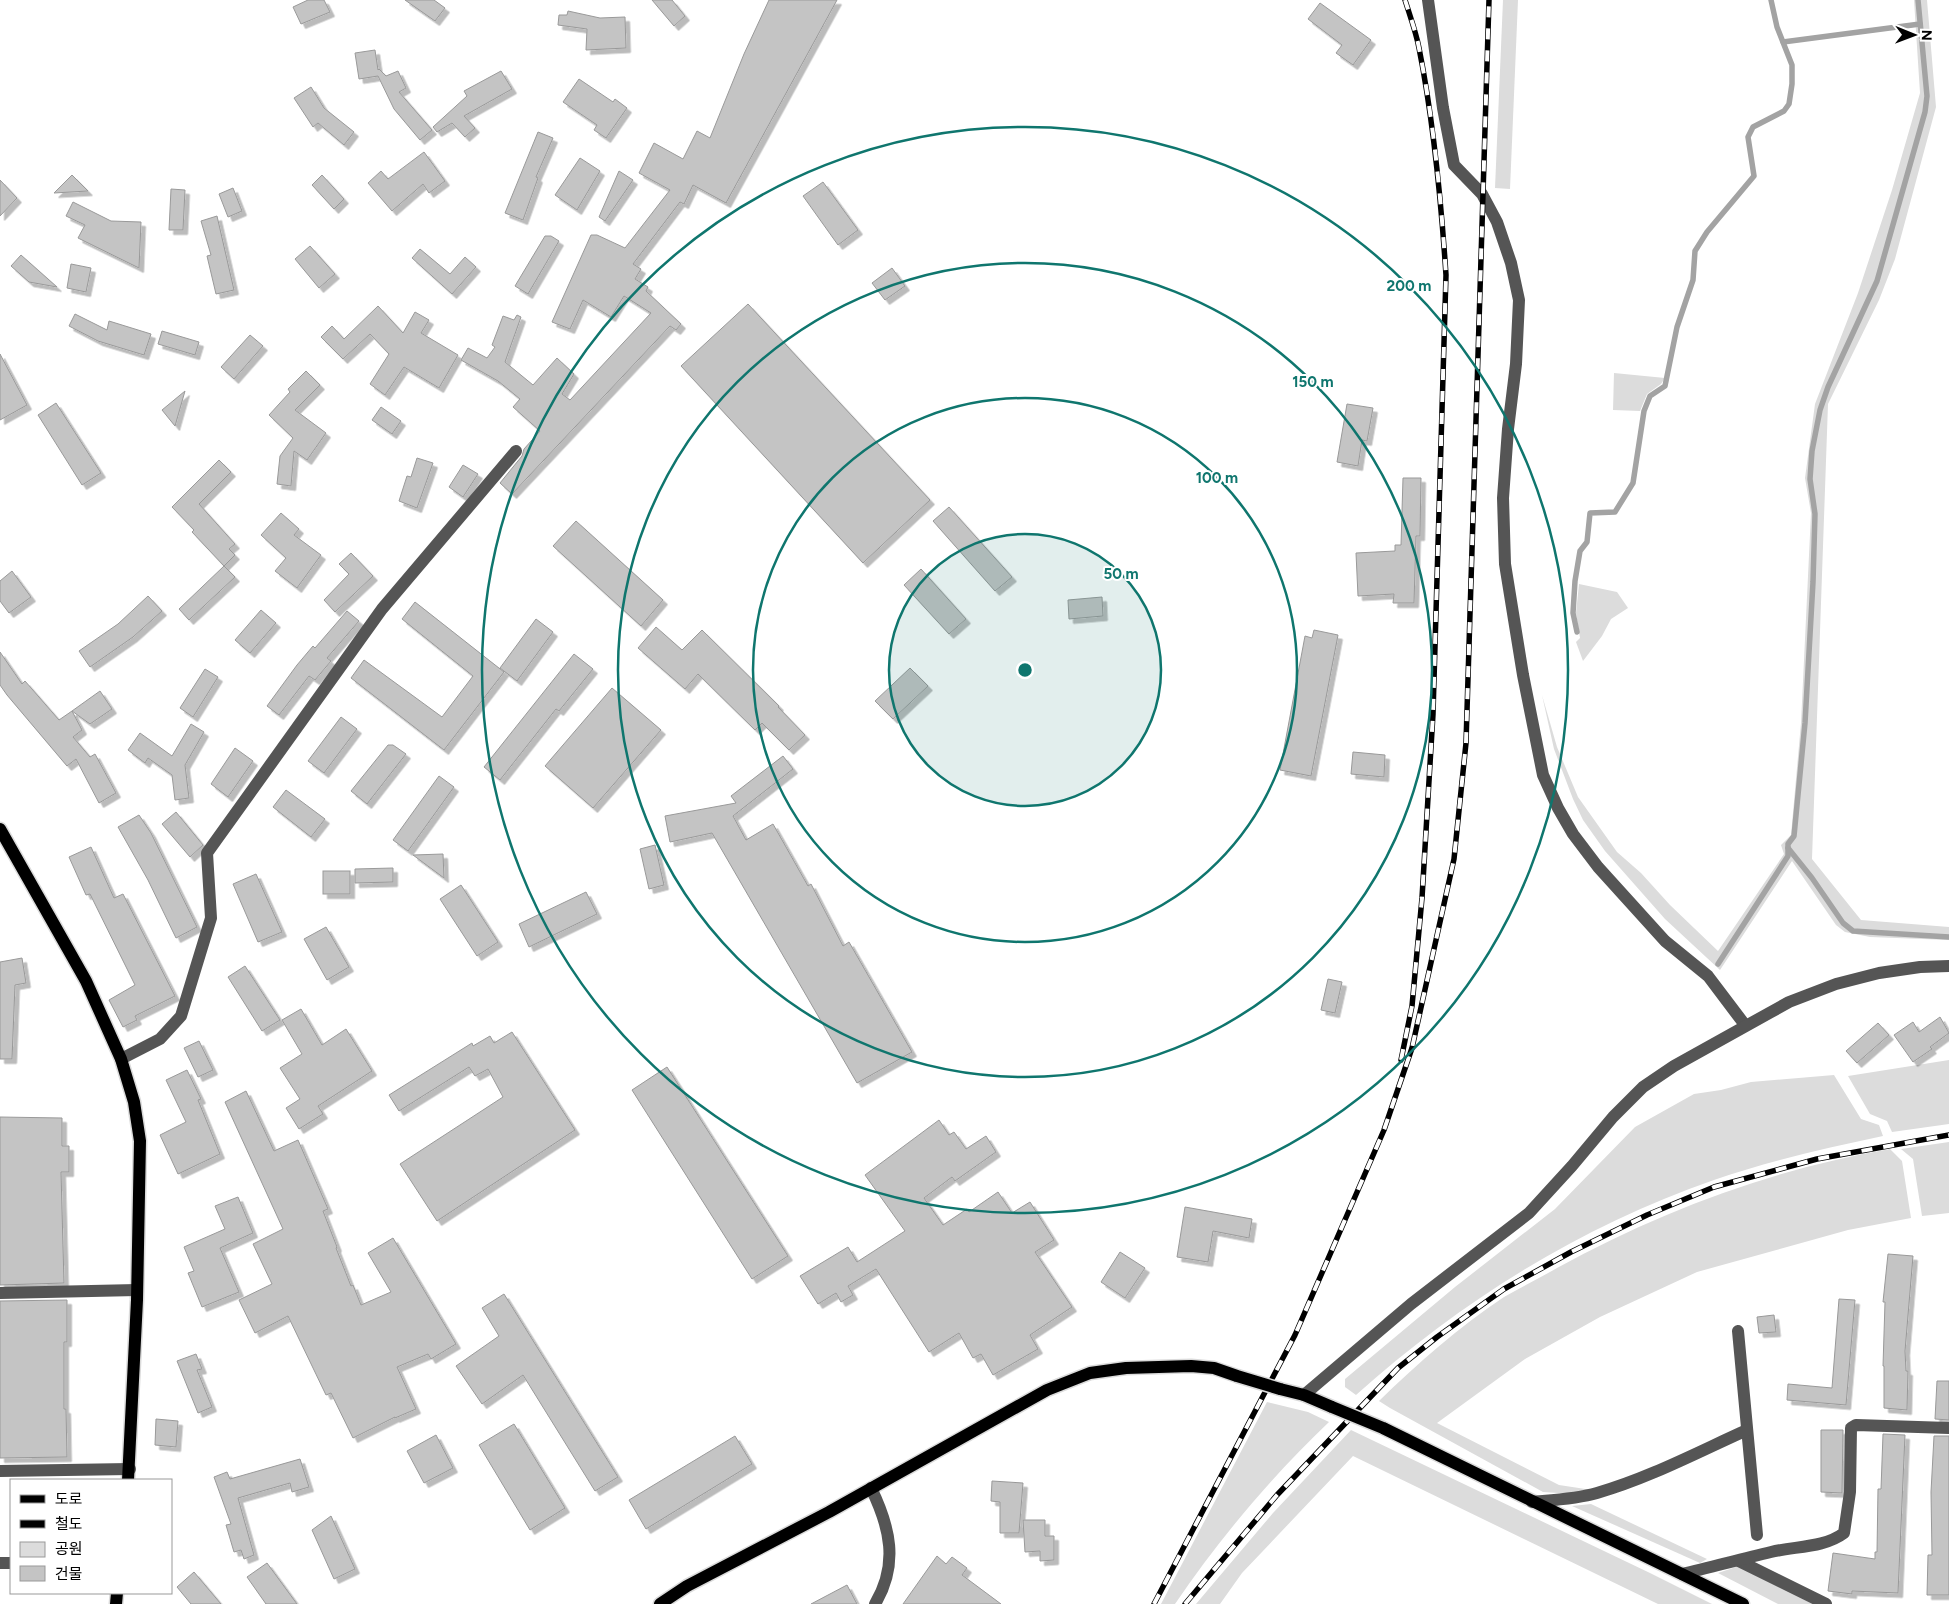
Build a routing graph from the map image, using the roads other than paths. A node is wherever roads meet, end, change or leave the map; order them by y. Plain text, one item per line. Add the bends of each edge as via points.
1 (1428, 0) edge
2 (516, 450) dead end
3 (0, 829) edge
4 (1949, 966) edge
5 (1745, 1025) junction
6 (121, 1058) junction
7 (136, 1290) junction
8 (0, 1294) edge
9 (1738, 1331) dead end
10 (1304, 1395) junction
11 (1949, 1428) edge
12 (1747, 1430) junction
13 (0, 1471) edge
14 (129, 1475) edge
15 (871, 1488) junction
16 (1532, 1502) junction
17 (1757, 1536) dead end
18 (1739, 1561) junction
19 (1682, 1574) junction
20 (660, 1604) edge
21 (875, 1604) edge
22 (1742, 1604) edge
23 (1826, 1604) edge

1 - 5 street via 1454,165 1482,194 1497,222 1519,300 1503,498 1506,564 1543,775 1569,828 1598,867 1665,941 1708,976
2 - 6 street via 382,610 207,853 211,918 181,1016 160,1039
3 - 6 main road via 86,981
4 - 5 street via 1887,972 1836,984 1789,1002
5 - 10 street via 1643,1088 1529,1212 1411,1304
6 - 7 main road via 134,1102 140,1141
7 - 8 street
7 - 14 main road
9 - 12 street
10 - 15 main road, bridge via 1214,1368 1126,1368 1090,1373 1047,1390
10 - 16 main road, bridge via 1383,1428
11 - 18 street via 1856,1425 1851,1428 1850,1492 1844,1533 1833,1541
12 - 16 street via 1641,1479 1596,1494
12 - 17 street
13 - 14 street
15 - 20 main road
15 - 21 street via 884,1514 890,1552 881,1595
16 - 19 main road
18 - 19 street
18 - 23 street
19 - 22 main road

